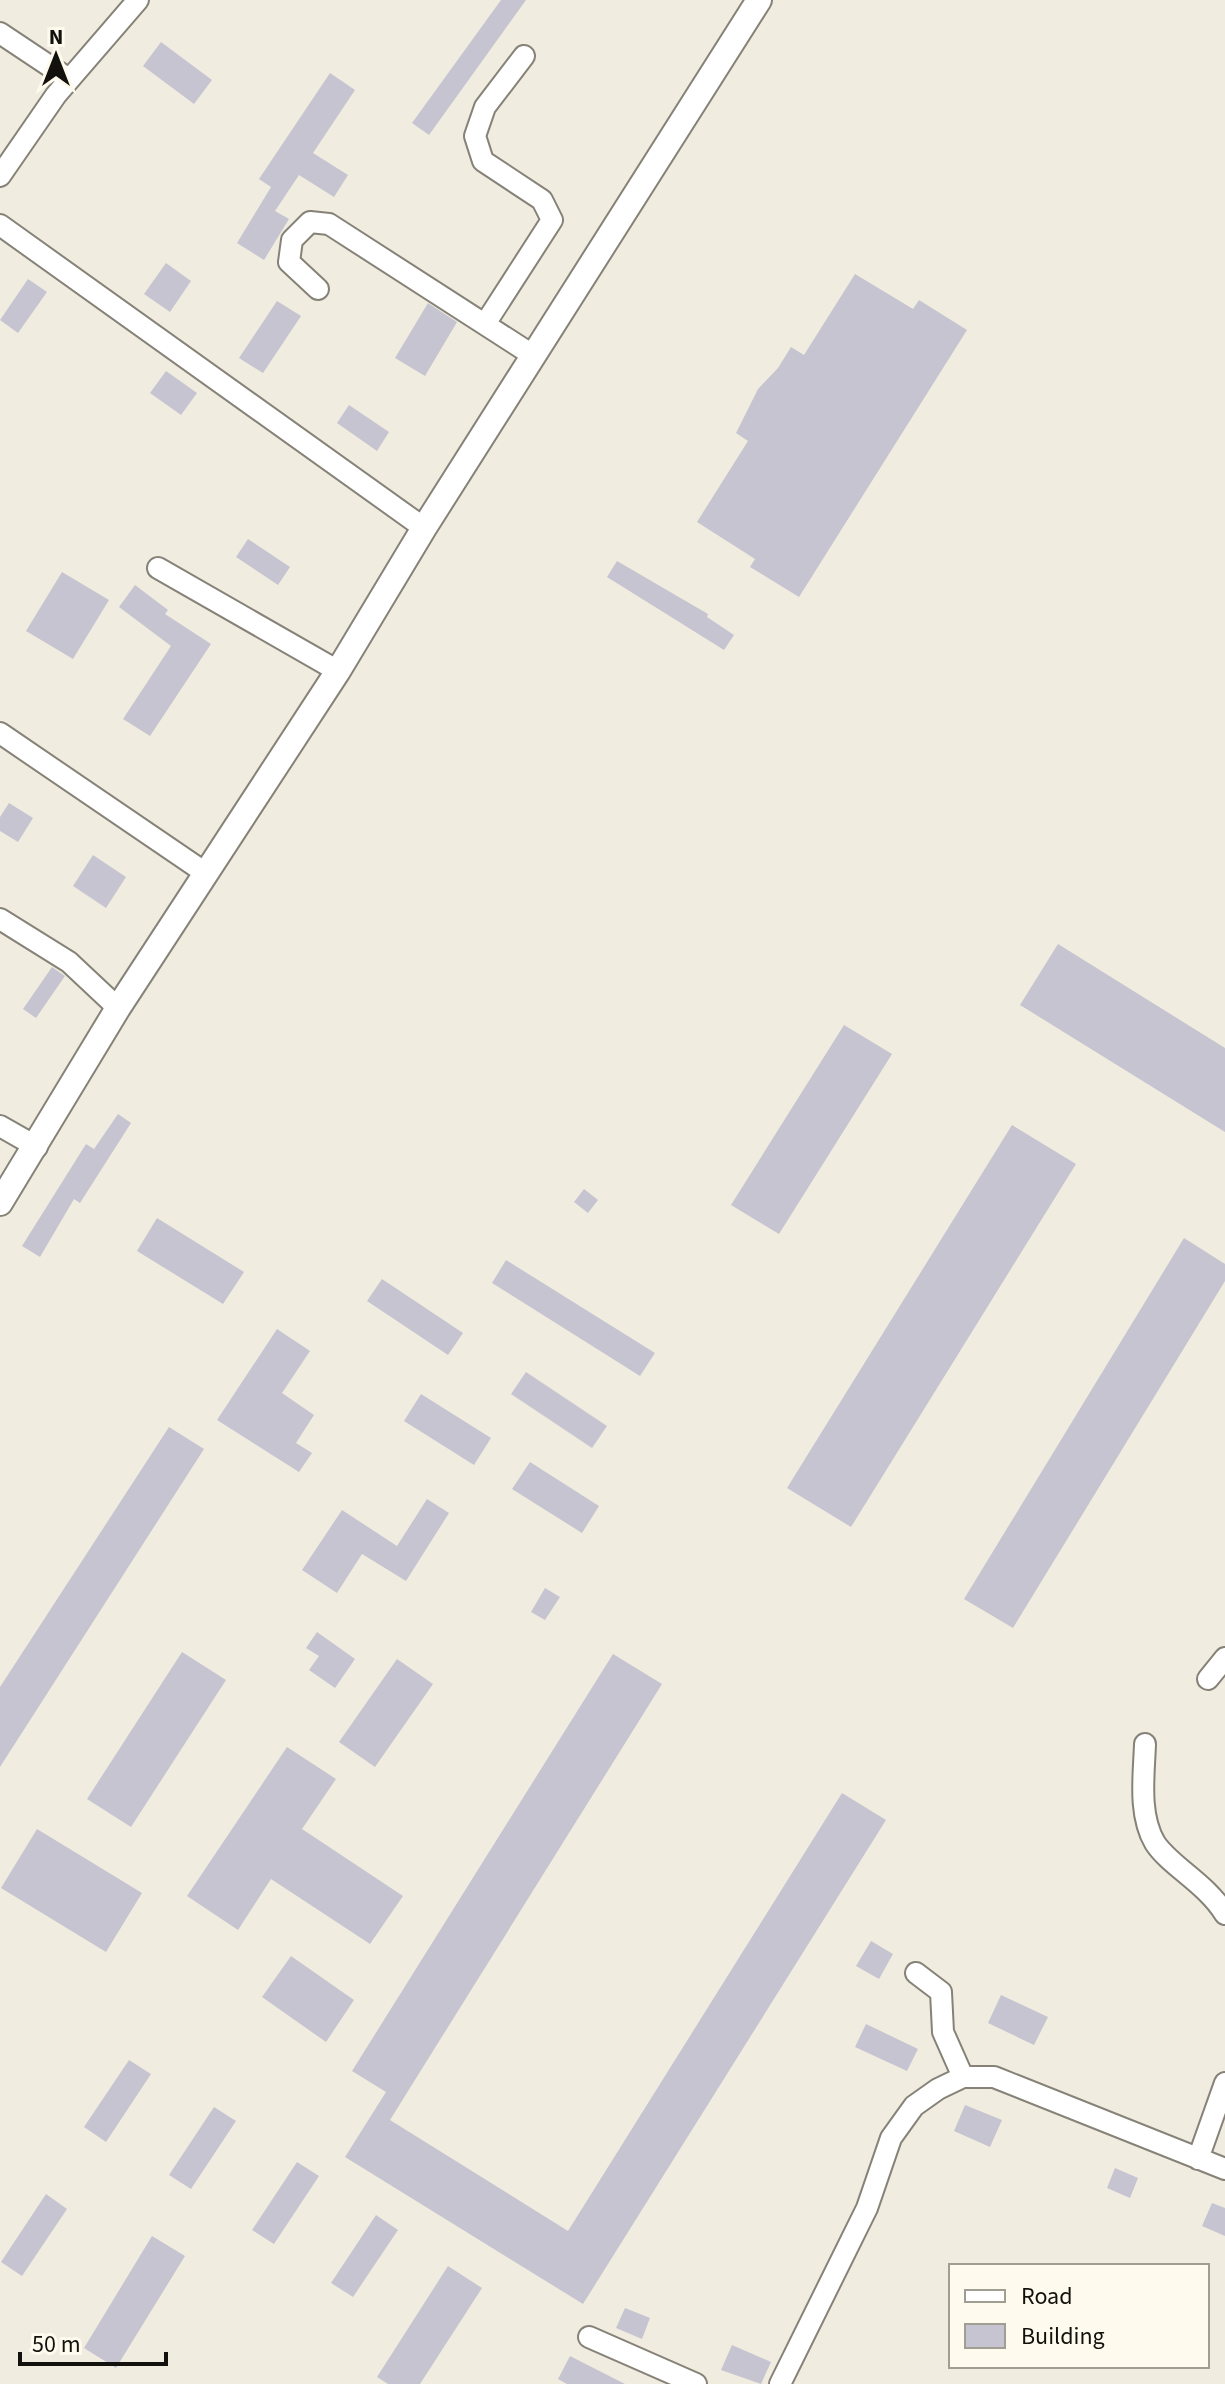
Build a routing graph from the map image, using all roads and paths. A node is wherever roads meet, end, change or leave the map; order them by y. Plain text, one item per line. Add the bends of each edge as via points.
1 (138, 0) edge
2 (759, 0) edge
3 (0, 33) edge
4 (524, 56) dead end
5 (69, 79) junction
6 (0, 176) edge
7 (0, 225) edge
8 (318, 289) dead end
9 (485, 324) junction
10 (534, 356) junction
11 (424, 528) junction
12 (158, 568) dead end
13 (338, 671) junction
14 (0, 733) edge
15 (207, 874) junction
16 (0, 919) edge
17 (118, 1008) junction
18 (0, 1126) edge
19 (37, 1147) junction
20 (0, 1203) edge
21 (1225, 1658) edge
22 (1208, 1679) dead end
23 (1145, 1744) dead end
24 (1225, 1914) edge
25 (916, 1973) dead end
26 (963, 2077) junction
27 (1225, 2083) edge
28 (1198, 2159) junction
29 (1225, 2169) edge
30 (589, 2337) dead end
31 (696, 2384) edge
32 (780, 2384) edge

1 - 5 street
2 - 10 main road
3 - 5 street
4 - 9 street via 485,107 475,136 483,161 542,200 552,220
5 - 6 street
7 - 11 street
8 - 9 street via 289,262 292,240 310,222 329,224
9 - 10 street
10 - 11 main road
11 - 13 main road
12 - 13 street
13 - 15 main road
14 - 15 street
15 - 17 main road
16 - 17 street via 69,962
17 - 19 main road
18 - 19 street
19 - 20 main road
21 - 22 street
23 - 24 street via 1144,1812 1156,1844 1212,1893
25 - 26 street via 941,1992 943,2032
26 - 28 street via 994,2077
26 - 32 street via 914,2106 891,2138 867,2208
27 - 28 street
28 - 29 street
30 - 31 street

